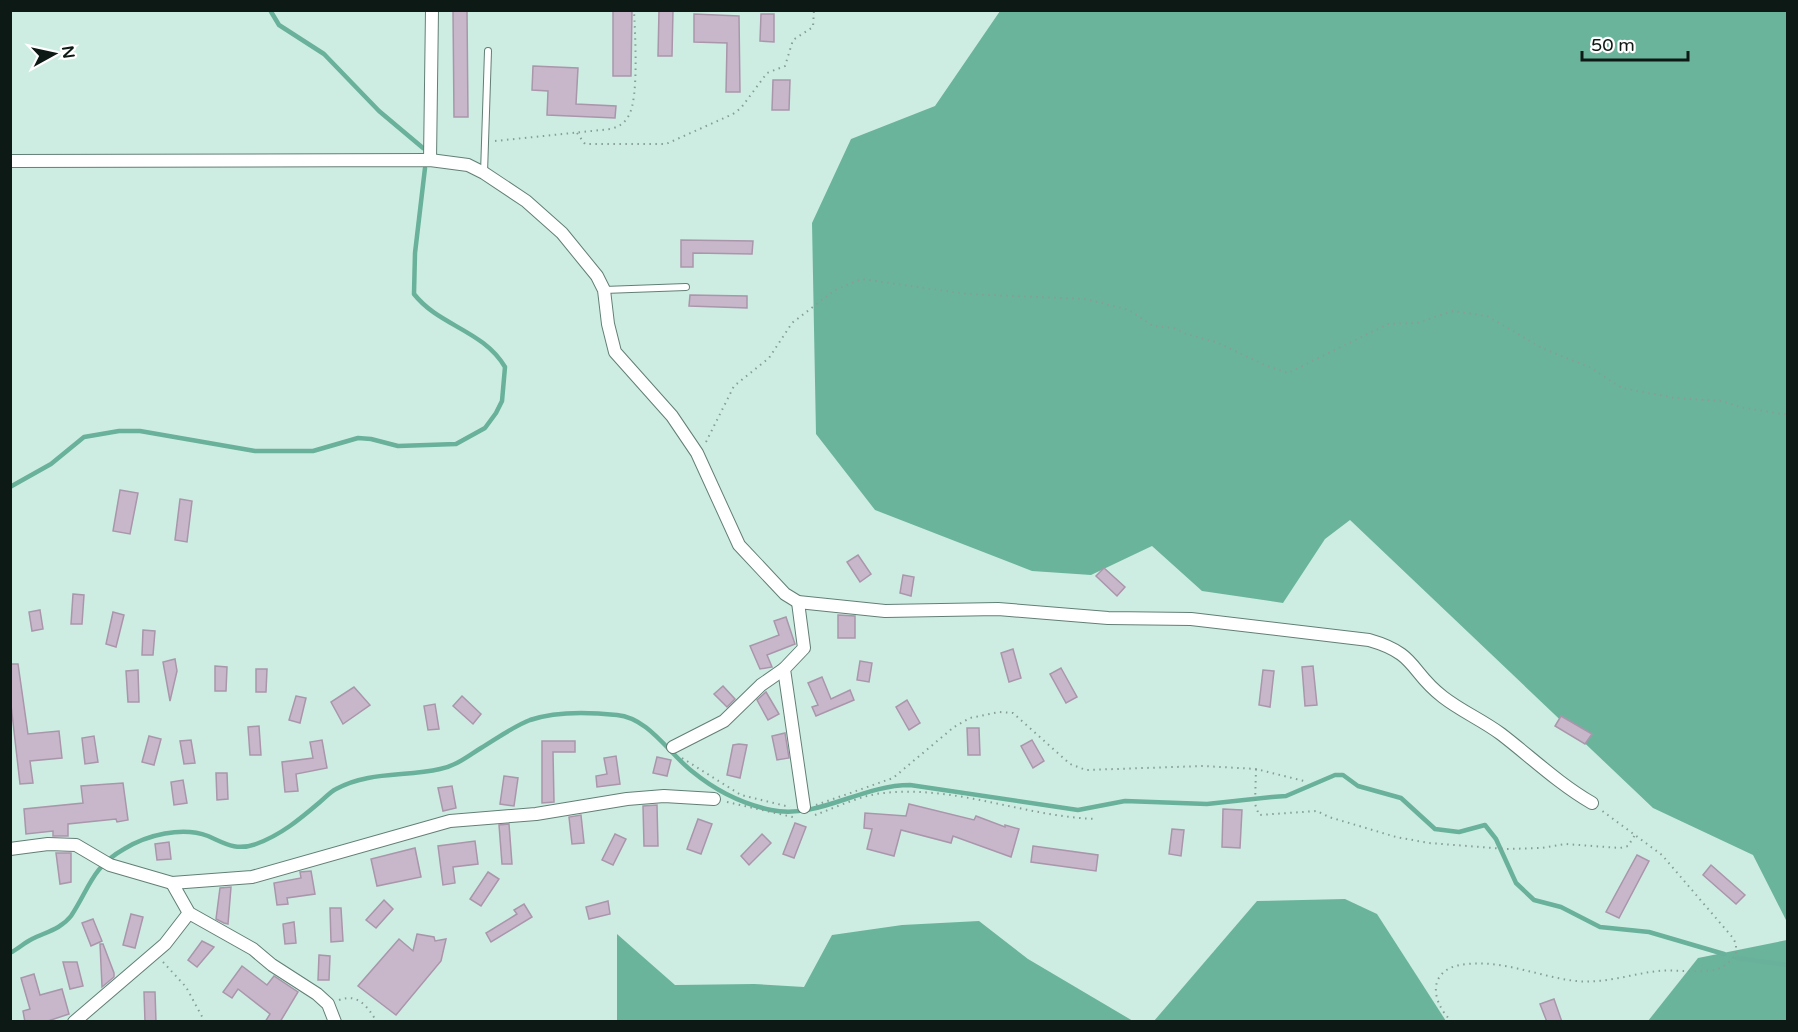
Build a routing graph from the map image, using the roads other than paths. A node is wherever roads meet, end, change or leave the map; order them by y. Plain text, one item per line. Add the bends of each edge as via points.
1 (432, 10) edge
2 (488, 51) dead end
3 (430, 160) junction
4 (10, 161) edge
5 (483, 172) junction
6 (687, 287) dead end
7 (604, 290) junction
8 (798, 603) junction
9 (784, 669) junction
10 (673, 747) road end
11 (714, 799) road end
12 (1592, 803) road end
13 (806, 814) road end
14 (10, 849) edge
15 (172, 882) junction
16 (189, 913) junction
17 (74, 1022) edge
18 (335, 1022) edge

1 - 3 street
2 - 5 lane
3 - 4 street
3 - 5 street via 468,165
5 - 7 street via 544,215 597,276
6 - 7 lane
7 - 8 street via 615,352 672,416 697,453 739,545
8 - 9 street via 804,648
8 - 12 street via 885,611 998,609 1108,618 1191,619 1369,640 1403,654 1443,697 1499,733 1575,794
9 - 10 street via 724,721
9 - 13 street
11 - 15 street via 627,799 536,814 450,821 273,873
14 - 15 street via 68,843 105,862
15 - 16 street
16 - 17 street via 156,953
16 - 18 street via 295,978 328,1004

